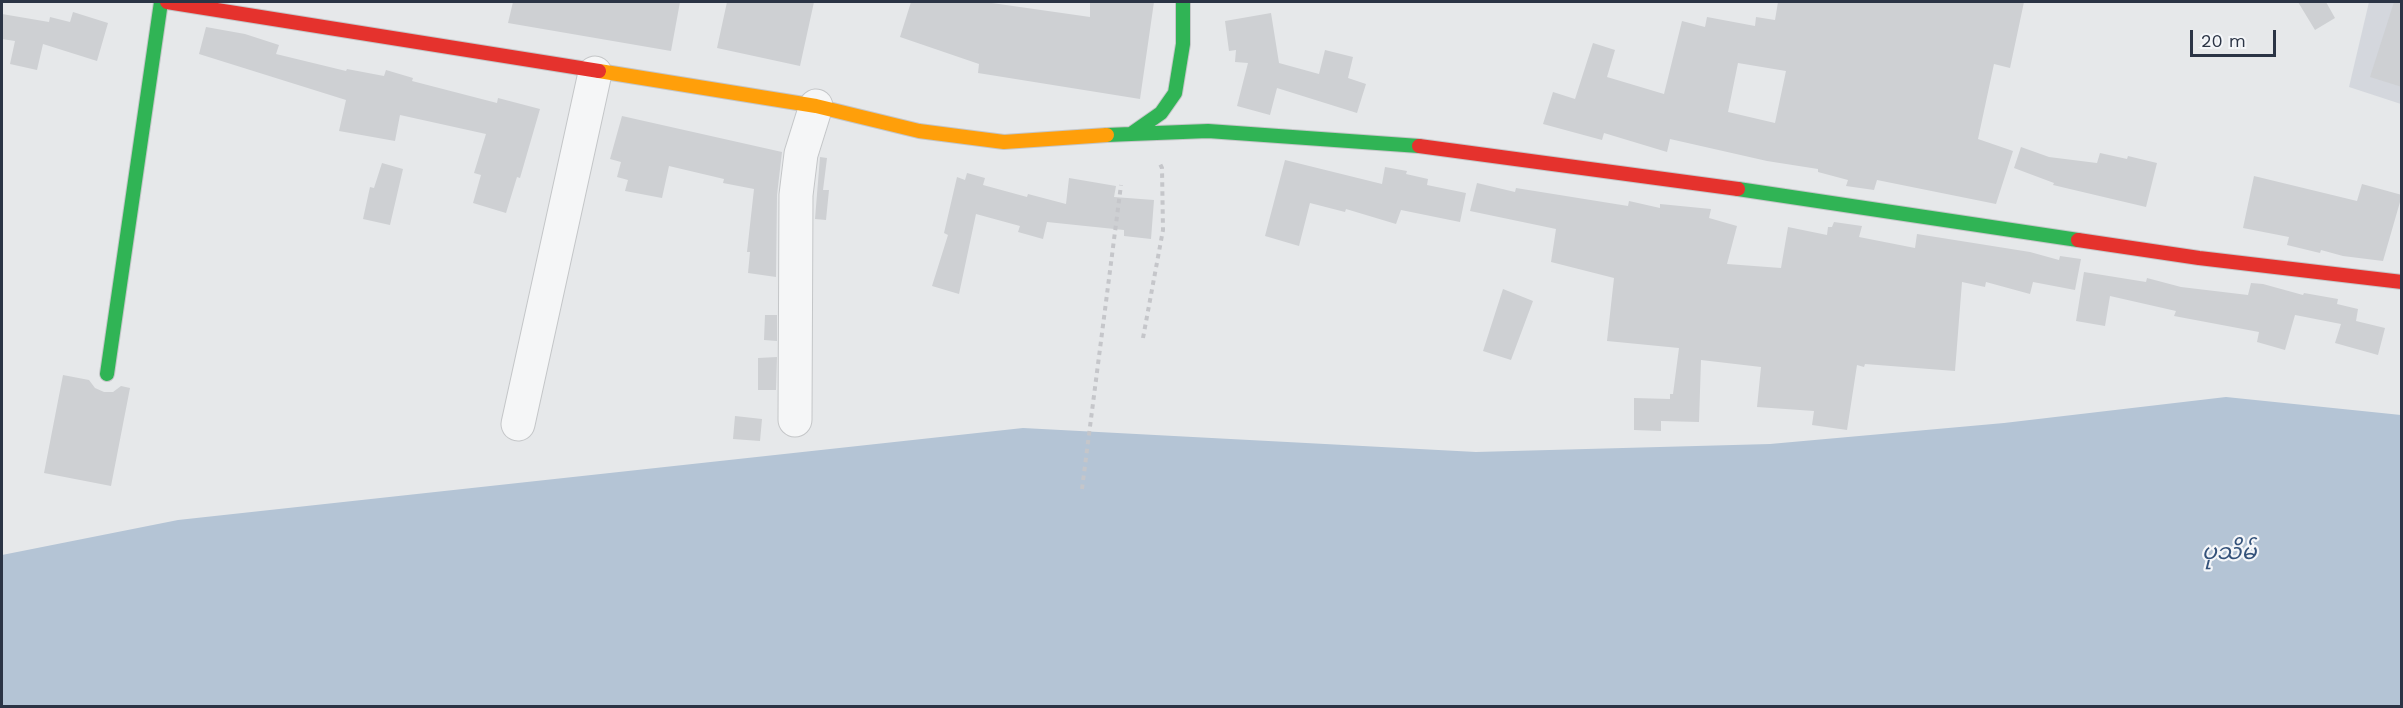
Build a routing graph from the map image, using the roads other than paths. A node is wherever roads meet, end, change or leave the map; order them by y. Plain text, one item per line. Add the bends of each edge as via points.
1 (161, 2) edge
2 (167, 2) edge
3 (1184, 2) edge
4 (257, 9) edge
5 (595, 73) junction
6 (816, 106) junction
7 (1131, 134) junction
8 (2402, 282) edge
9 (107, 374) dead end
10 (795, 420) dead end
11 (518, 424) dead end

1 - 9 street
2 - 4 street
3 - 7 street via 1183,44 1175,93 1161,113
4 - 5 street
5 - 6 street
5 - 11 street
6 - 7 street via 919,131 1004,142
6 - 10 street via 801,154 796,195
7 - 8 street via 1208,131 1386,142 1648,175 2199,258

